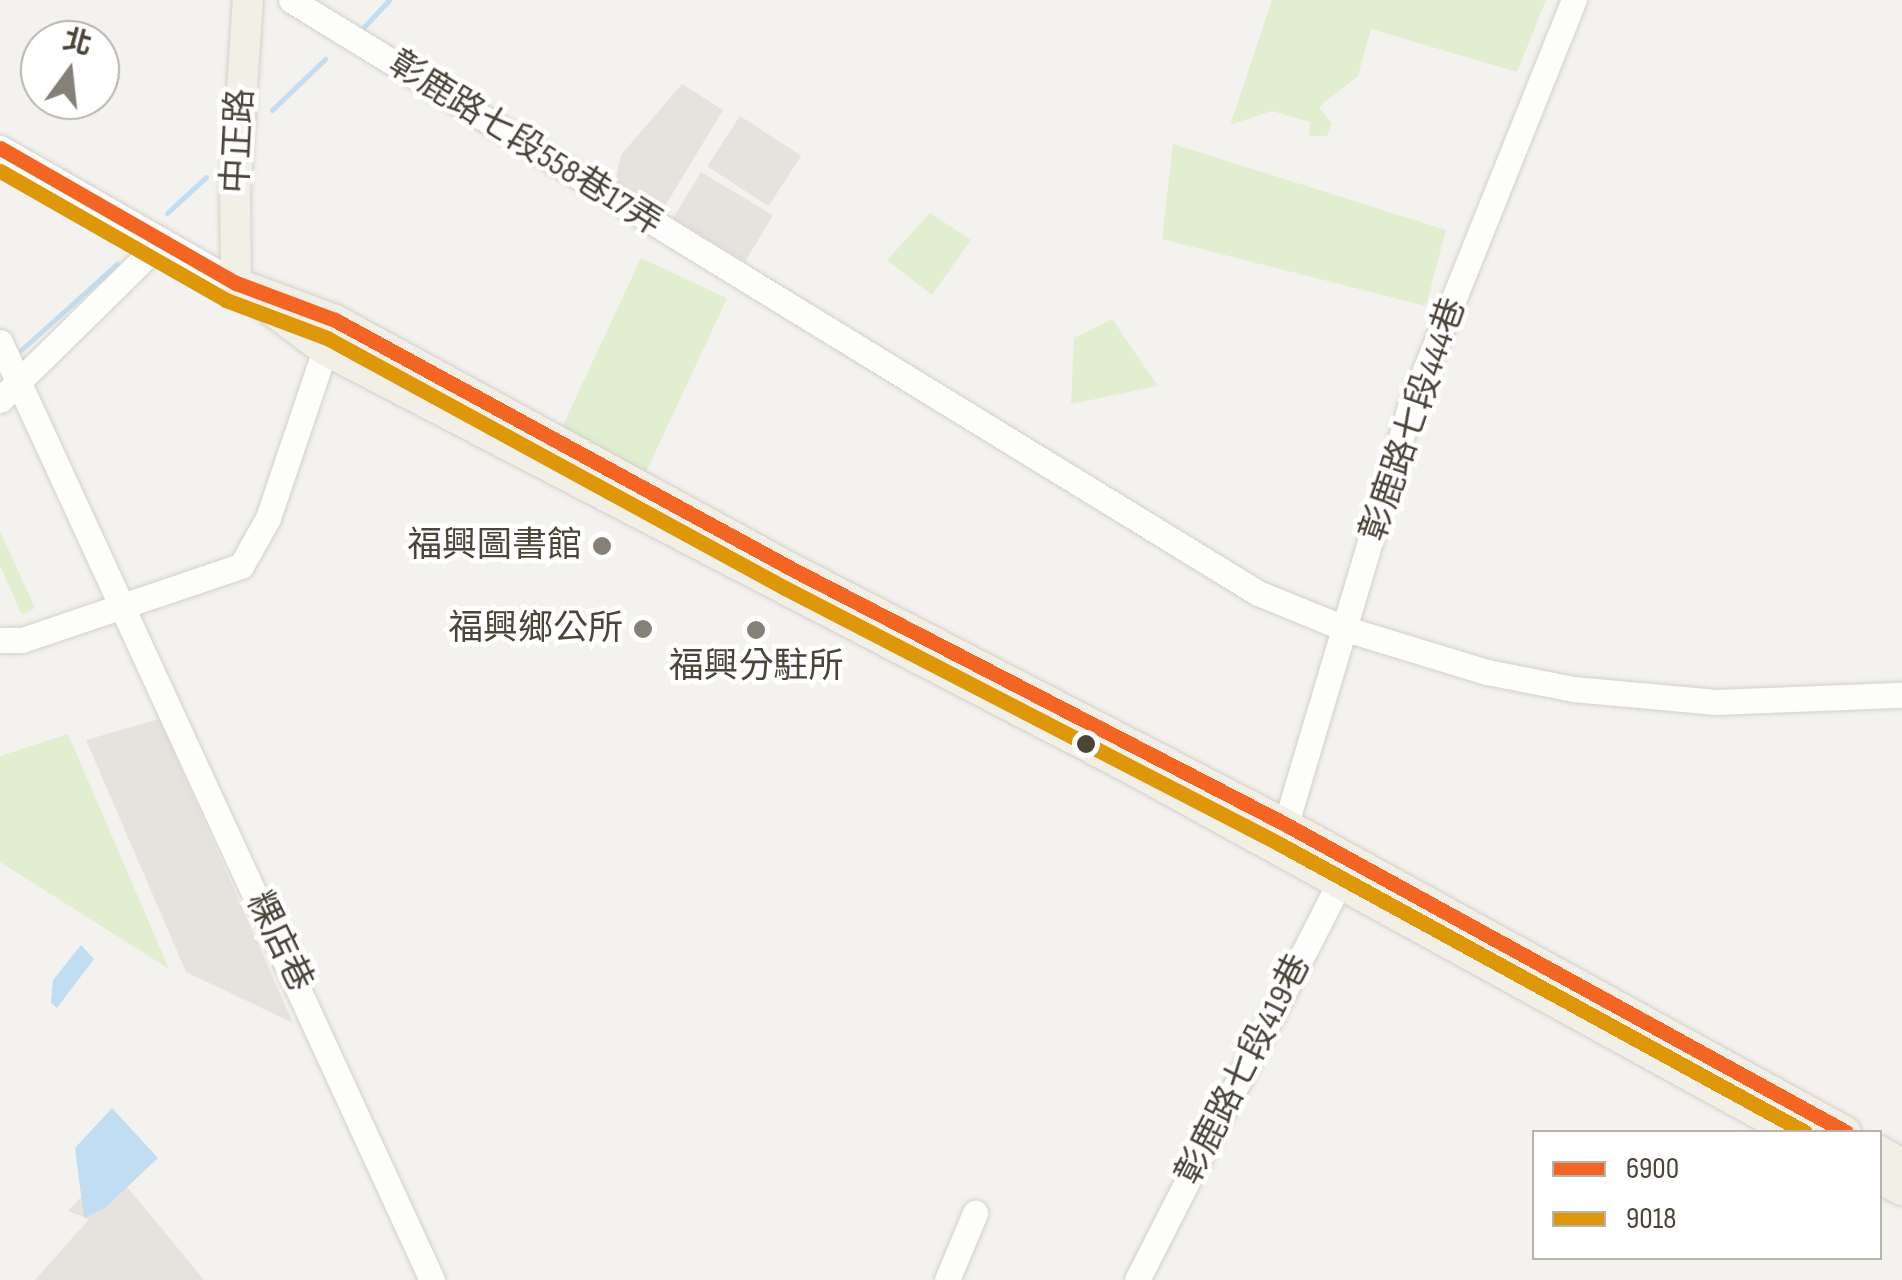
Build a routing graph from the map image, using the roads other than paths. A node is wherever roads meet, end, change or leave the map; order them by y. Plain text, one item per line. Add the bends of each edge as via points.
1 (248, 0) edge
2 (291, 0) edge
3 (1574, 0) edge
4 (0, 148) edge
5 (162, 240) junction
6 (236, 282) junction
7 (335, 320) junction
8 (0, 342) edge
9 (323, 349) junction
10 (8, 391) edge
11 (125, 604) junction
12 (1346, 629) junction
13 (0, 640) edge
14 (1902, 695) edge
15 (1282, 837) junction
16 (1345, 871) junction
17 (1789, 1130) edge
18 (1842, 1130) edge
19 (975, 1212) dead end
20 (432, 1280) edge
21 (947, 1280) edge
22 (1138, 1280) edge

1 - 6 main road, 中正路
2 - 12 street, 彰鹿路七段558巷17弄 via 1205,563
3 - 12 street, 彰鹿路七段444巷 via 1411,405
4 - 5 street
5 - 6 street
5 - 10 street
6 - 7 main road
6 - 9 main road
7 - 9 street
7 - 15 main road
8 - 10 street, 粿店巷
9 - 11 street via 257,541 241,566
9 - 15 main road
10 - 11 street, 粿店巷
11 - 13 street via 22,640
11 - 20 street, 粿店巷
12 - 14 street, 彰鹿路七段558巷17弄 via 1487,672 1632,698
12 - 15 street, 彰鹿路七段444巷
15 - 16 main road
16 - 17 main road
16 - 18 main road
16 - 22 street, 彰鹿路七段419巷
19 - 21 street

